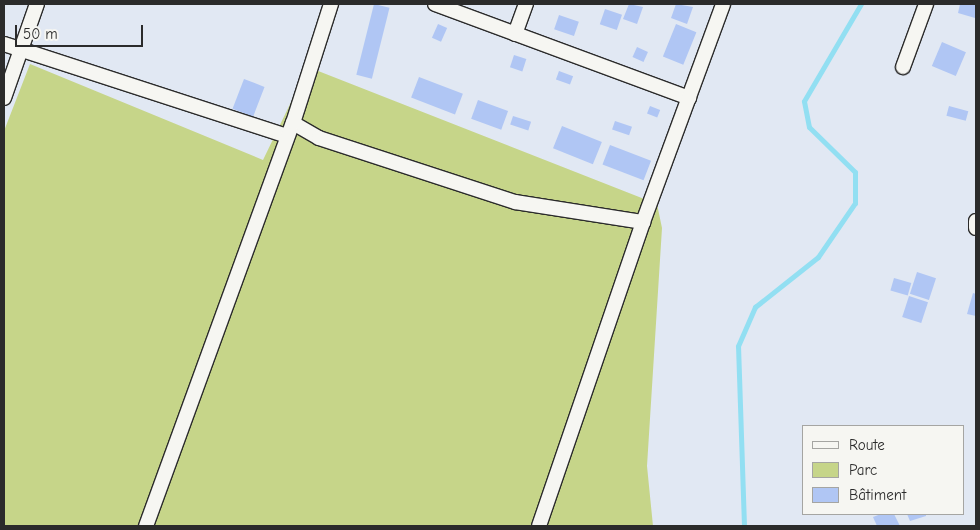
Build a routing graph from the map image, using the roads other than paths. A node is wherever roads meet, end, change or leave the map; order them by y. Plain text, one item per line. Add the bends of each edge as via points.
1 (37, 4) edge
2 (332, 4) edge
3 (435, 4) edge
4 (526, 4) edge
5 (723, 4) edge
6 (926, 4) edge
7 (515, 34) junction
8 (4, 44) edge
9 (22, 50) junction
10 (904, 67) dead end
11 (4, 98) edge
12 (689, 98) junction
13 (290, 129) junction
14 (976, 221) edge
15 (643, 222) junction
16 (976, 228) edge
17 (146, 526) edge
18 (539, 526) edge

1 - 9 street
2 - 13 street
3 - 7 street
4 - 7 street
5 - 12 street
6 - 10 street
7 - 12 street
8 - 9 street
9 - 11 street
9 - 13 street
12 - 15 street
13 - 15 street via 515,202
13 - 17 street
14 - 16 street
15 - 18 street

